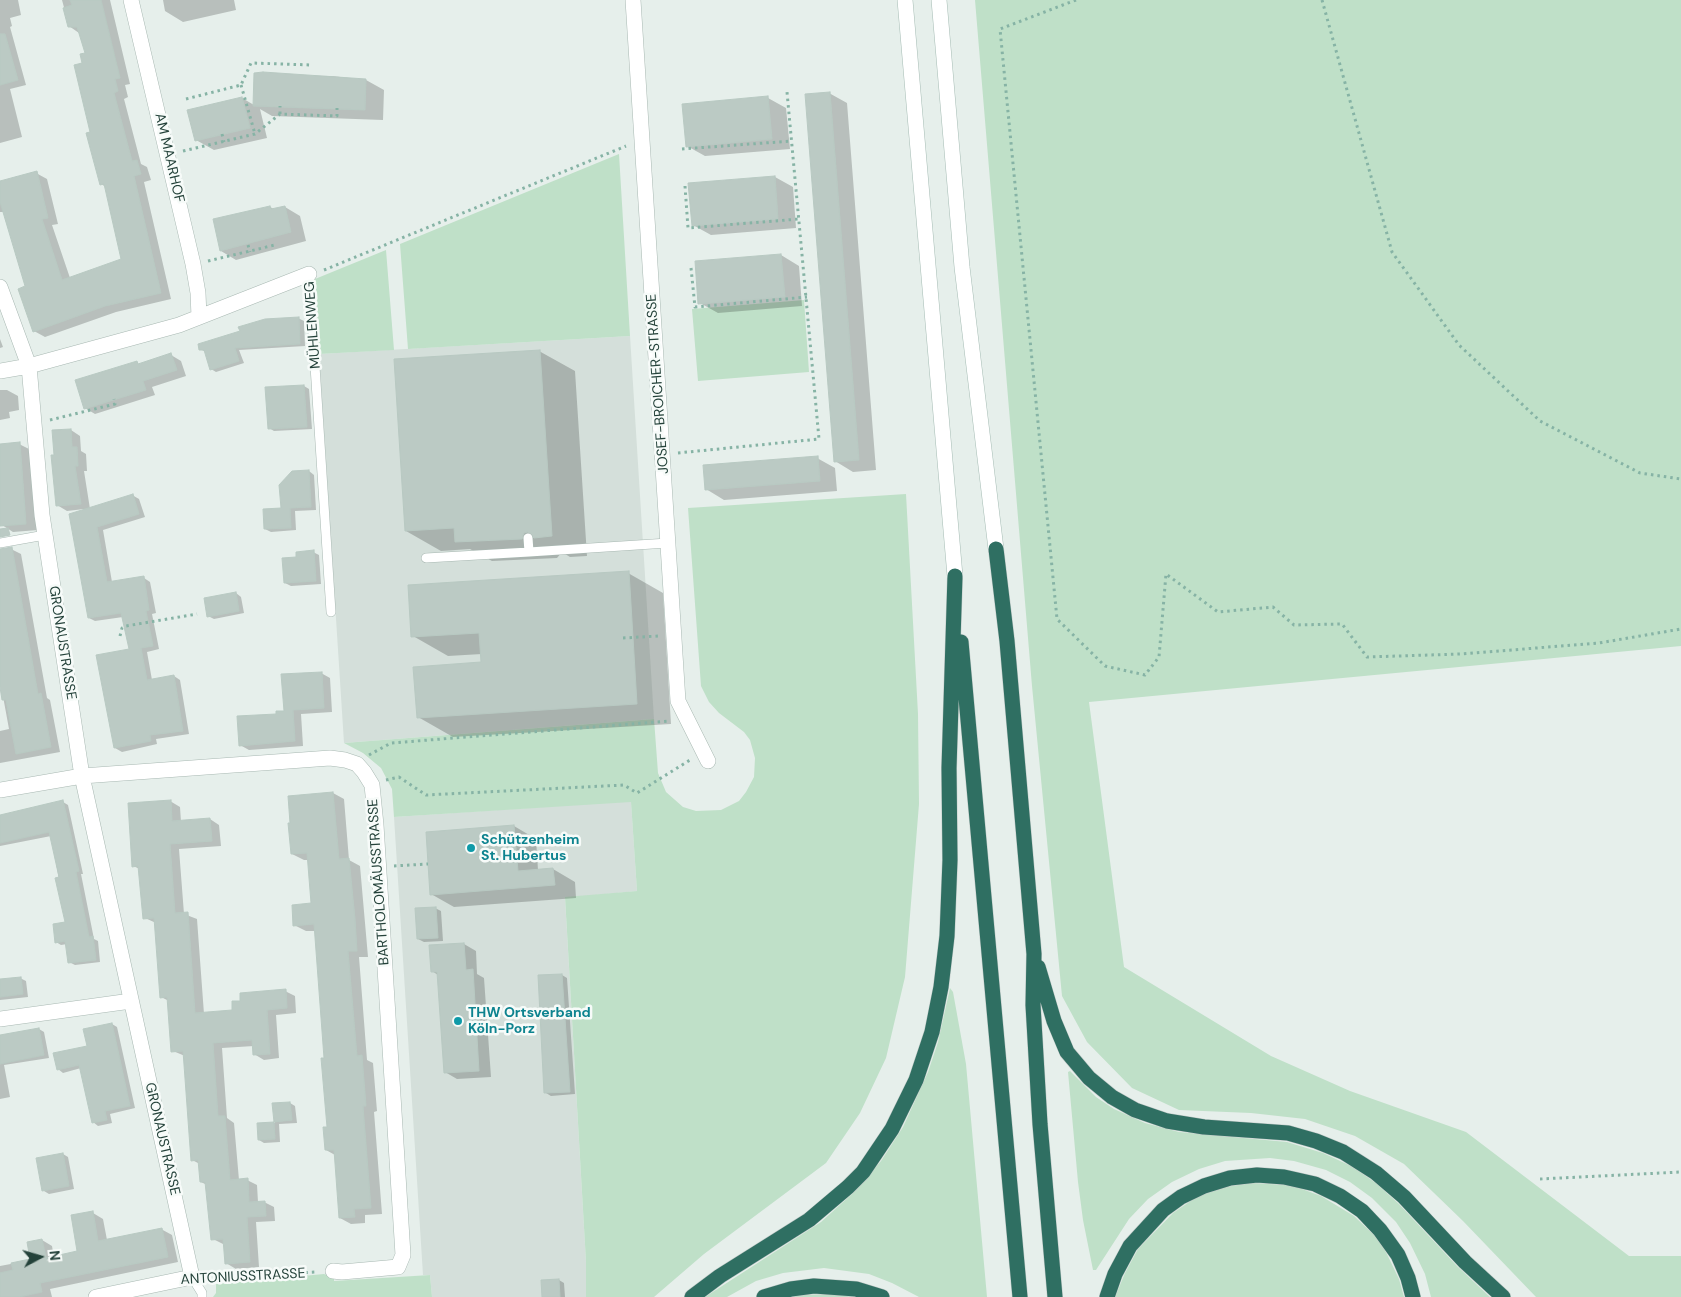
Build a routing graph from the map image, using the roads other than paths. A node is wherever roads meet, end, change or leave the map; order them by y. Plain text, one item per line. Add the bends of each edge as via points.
1 (131, 0) edge
2 (633, 0) edge
3 (905, 0) edge
4 (939, 0) edge
5 (310, 274) joint
6 (0, 287) edge
7 (199, 317) junction
8 (29, 366) junction
9 (0, 371) edge
10 (45, 535) junction
11 (528, 538) dead end
12 (0, 543) edge
13 (668, 543) junction
14 (996, 549) joint
15 (529, 552) junction
16 (426, 558) dead end
17 (955, 576) junction
18 (331, 612) dead end
19 (705, 756) road end
20 (82, 776) junction
21 (0, 790) edge
22 (1034, 954) junction
23 (131, 1000) junction
24 (0, 1019) edge
25 (333, 1271) road end
26 (192, 1277) junction
27 (96, 1297) edge
28 (202, 1297) edge
29 (692, 1297) edge
30 (764, 1297) edge
31 (882, 1297) edge
32 (1020, 1297) edge
33 (1055, 1297) edge
34 (1107, 1297) edge
35 (1412, 1297) edge
36 (1503, 1297) edge

1 - 7 street, AM MAARHOF via 193,264
2 - 13 street, JOSEF-BROICHER-STRASSE
3 - 17 street
4 - 14 street via 962,267
5 - 7 street, MÜHLENWEG
5 - 18 lane, MÜHLENWEG
6 - 8 street, GRONAUSTRASSE
7 - 8 street, MÜHLENWEG
8 - 9 street, MÜHLENWEG
8 - 10 street, GRONAUSTRASSE
10 - 12 lane
10 - 20 street, GRONAUSTRASSE
11 - 15 lane
13 - 15 lane
13 - 19 street, JOSEF-BROICHER-STRASSE via 678,700
14 - 22 highway
15 - 16 lane
17 - 29 highway via 947,936 940,994 922,1064 892,1129 863,1172 809,1220
17 - 32 highway
20 - 21 street
20 - 23 street, GRONAUSTRASSE
20 - 25 street, BARTHOLOMÄUSSTRASSE via 330,758 358,766 372,785 403,1255 398,1266
22 - 33 highway via 1033,1005 1039,1106
22 - 36 highway via 1054,1021 1068,1052 1089,1078 1112,1097 1135,1110 1167,1121 1288,1133 1344,1152 1376,1172 1404,1196 1465,1262
23 - 24 street
23 - 26 street, GRONAUSTRASSE
26 - 27 street, ANTONIUSSTRASSE
26 - 28 lane
30 - 31 highway via 814,1286 856,1289
34 - 35 highway via 1130,1246 1163,1210 1204,1186 1230,1178 1257,1175 1315,1184 1362,1212 1398,1255

